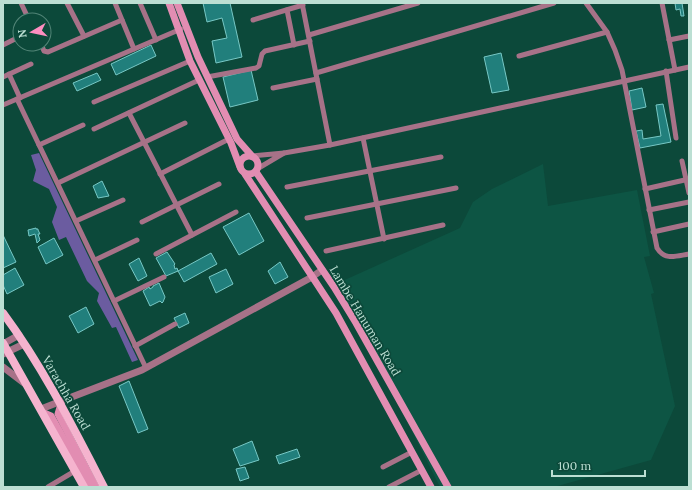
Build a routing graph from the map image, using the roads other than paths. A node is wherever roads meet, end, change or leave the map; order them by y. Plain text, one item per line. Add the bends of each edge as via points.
1 (67, 3) edge
2 (115, 3) edge
3 (140, 3) edge
4 (169, 3) edge
5 (177, 3) edge
6 (418, 3) edge
7 (554, 3) edge
8 (586, 3) edge
9 (662, 3) edge
10 (302, 4) edge
11 (286, 10) junction
12 (122, 20) junction
13 (253, 20) dead end
14 (186, 27) junction
15 (178, 30) junction
16 (607, 32) junction
17 (309, 35) junction
18 (84, 36) junction
19 (689, 36) edge
20 (12, 40) edge
21 (156, 40) junction
22 (669, 40) junction
23 (310, 42) junction
24 (3, 45) edge
25 (294, 45) junction
26 (134, 49) junction
27 (52, 50) edge
28 (519, 56) dead end
29 (198, 57) junction
30 (190, 61) junction
31 (31, 64) dead end
32 (689, 67) edge
33 (675, 70) junction
34 (666, 71) junction
35 (316, 73) junction
36 (9, 74) junction
37 (3, 77) edge
38 (207, 77) junction
39 (317, 79) junction
40 (199, 80) junction
41 (624, 81) junction
42 (273, 88) dead end
43 (19, 99) junction
44 (94, 102) dead end
45 (3, 105) edge
46 (129, 113) junction
47 (185, 123) dead end
48 (83, 125) dead end
49 (94, 129) dead end
50 (363, 138) junction
51 (676, 138) dead end
52 (229, 139) junction
53 (144, 142) junction
54 (39, 145) junction
55 (330, 145) junction
56 (284, 153) junction
57 (252, 156) junction
58 (441, 157) dead end
59 (682, 161) dead end
60 (240, 167) junction
61 (256, 170) junction
62 (370, 170) junction
63 (160, 174) junction
64 (245, 174) junction
65 (688, 180) edge
66 (58, 183) junction
67 (219, 184) dead end
68 (287, 187) dead end
69 (456, 188) dead end
70 (645, 189) junction
71 (689, 194) edge
72 (123, 200) dead end
73 (689, 202) edge
74 (377, 204) junction
75 (176, 206) junction
76 (649, 210) junction
77 (236, 212) dead end
78 (307, 218) dead end
79 (76, 221) junction
80 (142, 222) dead end
81 (689, 224) edge
82 (444, 225) dead end
83 (654, 232) junction
84 (192, 235) junction
85 (384, 239) junction
86 (137, 240) dead end
87 (326, 251) dead end
88 (156, 254) dead end
89 (689, 254) edge
90 (95, 260) junction
91 (322, 270) junction
92 (164, 277) dead end
93 (312, 277) junction
94 (114, 301) junction
95 (3, 313) edge
96 (175, 324) dead end
97 (19, 335) junction
98 (24, 344) junction
99 (135, 346) junction
100 (4, 347) edge
101 (3, 367) edge
102 (146, 368) junction
103 (29, 387) junction
104 (60, 403) junction
105 (42, 411) junction
106 (412, 452) junction
107 (382, 467) dead end
108 (422, 470) junction
109 (76, 471) junction
110 (48, 487) edge
111 (84, 487) edge
112 (91, 487) edge
113 (96, 487) edge
114 (104, 487) edge
115 (389, 487) edge
116 (431, 487) edge
117 (448, 487) edge

1 - 18 street
2 - 12 street
3 - 21 street
4 - 15 main road
5 - 14 main road
6 - 17 street
7 - 35 street
8 - 16 street
9 - 22 street
10 - 11 street
10 - 17 street
11 - 13 street
11 - 25 street
12 - 18 street
12 - 26 street
14 - 15 street
14 - 29 main road
15 - 21 street
15 - 30 main road
16 - 28 street
16 - 41 street
17 - 23 street
18 - 27 street
19 - 22 street
20 - 24 street
21 - 26 street
22 - 33 street
23 - 25 street
23 - 35 street
25 - 38 street via 266,51 256,68
26 - 43 street
29 - 30 main road
29 - 38 main road
30 - 40 main road
30 - 44 street
31 - 36 street
32 - 33 street
33 - 34 street
34 - 41 street
34 - 51 street
35 - 39 street
36 - 37 street
36 - 43 street
38 - 57 main road via 237,139
39 - 42 street
39 - 55 street
40 - 46 street
40 - 52 main road
41 - 50 street
41 - 70 street
43 - 45 street
43 - 54 street
46 - 49 street
46 - 53 street
47 - 53 street
48 - 54 street
50 - 55 street
50 - 62 street
52 - 60 main road
52 - 63 street
53 - 63 street
53 - 66 street
54 - 66 street
55 - 56 street
56 - 57 street
56 - 61 street
57 - 60 main road via 243,158
57 - 61 main road via 257,160
58 - 62 street
59 - 65 street
60 - 64 main road
61 - 64 main road via 251,174
61 - 91 main road, Lambe Hanuman Road
62 - 68 street
62 - 74 street
63 - 75 street
64 - 93 main road, Lambe Hanuman Road
65 - 70 street
65 - 71 street
66 - 79 street
67 - 75 street
69 - 74 street
70 - 76 street
72 - 79 street
73 - 76 street
74 - 78 street
74 - 85 street
75 - 80 street
75 - 84 street
76 - 83 street
77 - 84 street
79 - 90 street
81 - 83 street
82 - 85 street
83 - 89 street via 660,253 670,257
84 - 88 street
85 - 87 street
86 - 90 street
90 - 94 street
91 - 93 street
91 - 117 main road, Lambe Hanuman Road via 356,323
92 - 94 street
93 - 102 street
93 - 106 main road, Lambe Hanuman Road via 336,313
94 - 99 street
95 - 97 main road, Varachha Road
96 - 99 street
97 - 98 main road, Varachha Road
97 - 100 street
98 - 100 street
98 - 104 main road, Varachha Road
99 - 102 street
100 - 103 main road
101 - 103 street
102 - 104 street
103 - 105 main road
104 - 105 street
104 - 113 main road via 58,414
104 - 114 main road, Varachha Road
105 - 109 main road
105 - 112 main road via 52,416
106 - 107 street
106 - 108 main road, Lambe Hanuman Road
108 - 115 street
108 - 116 main road, Lambe Hanuman Road
109 - 110 street
109 - 111 main road

